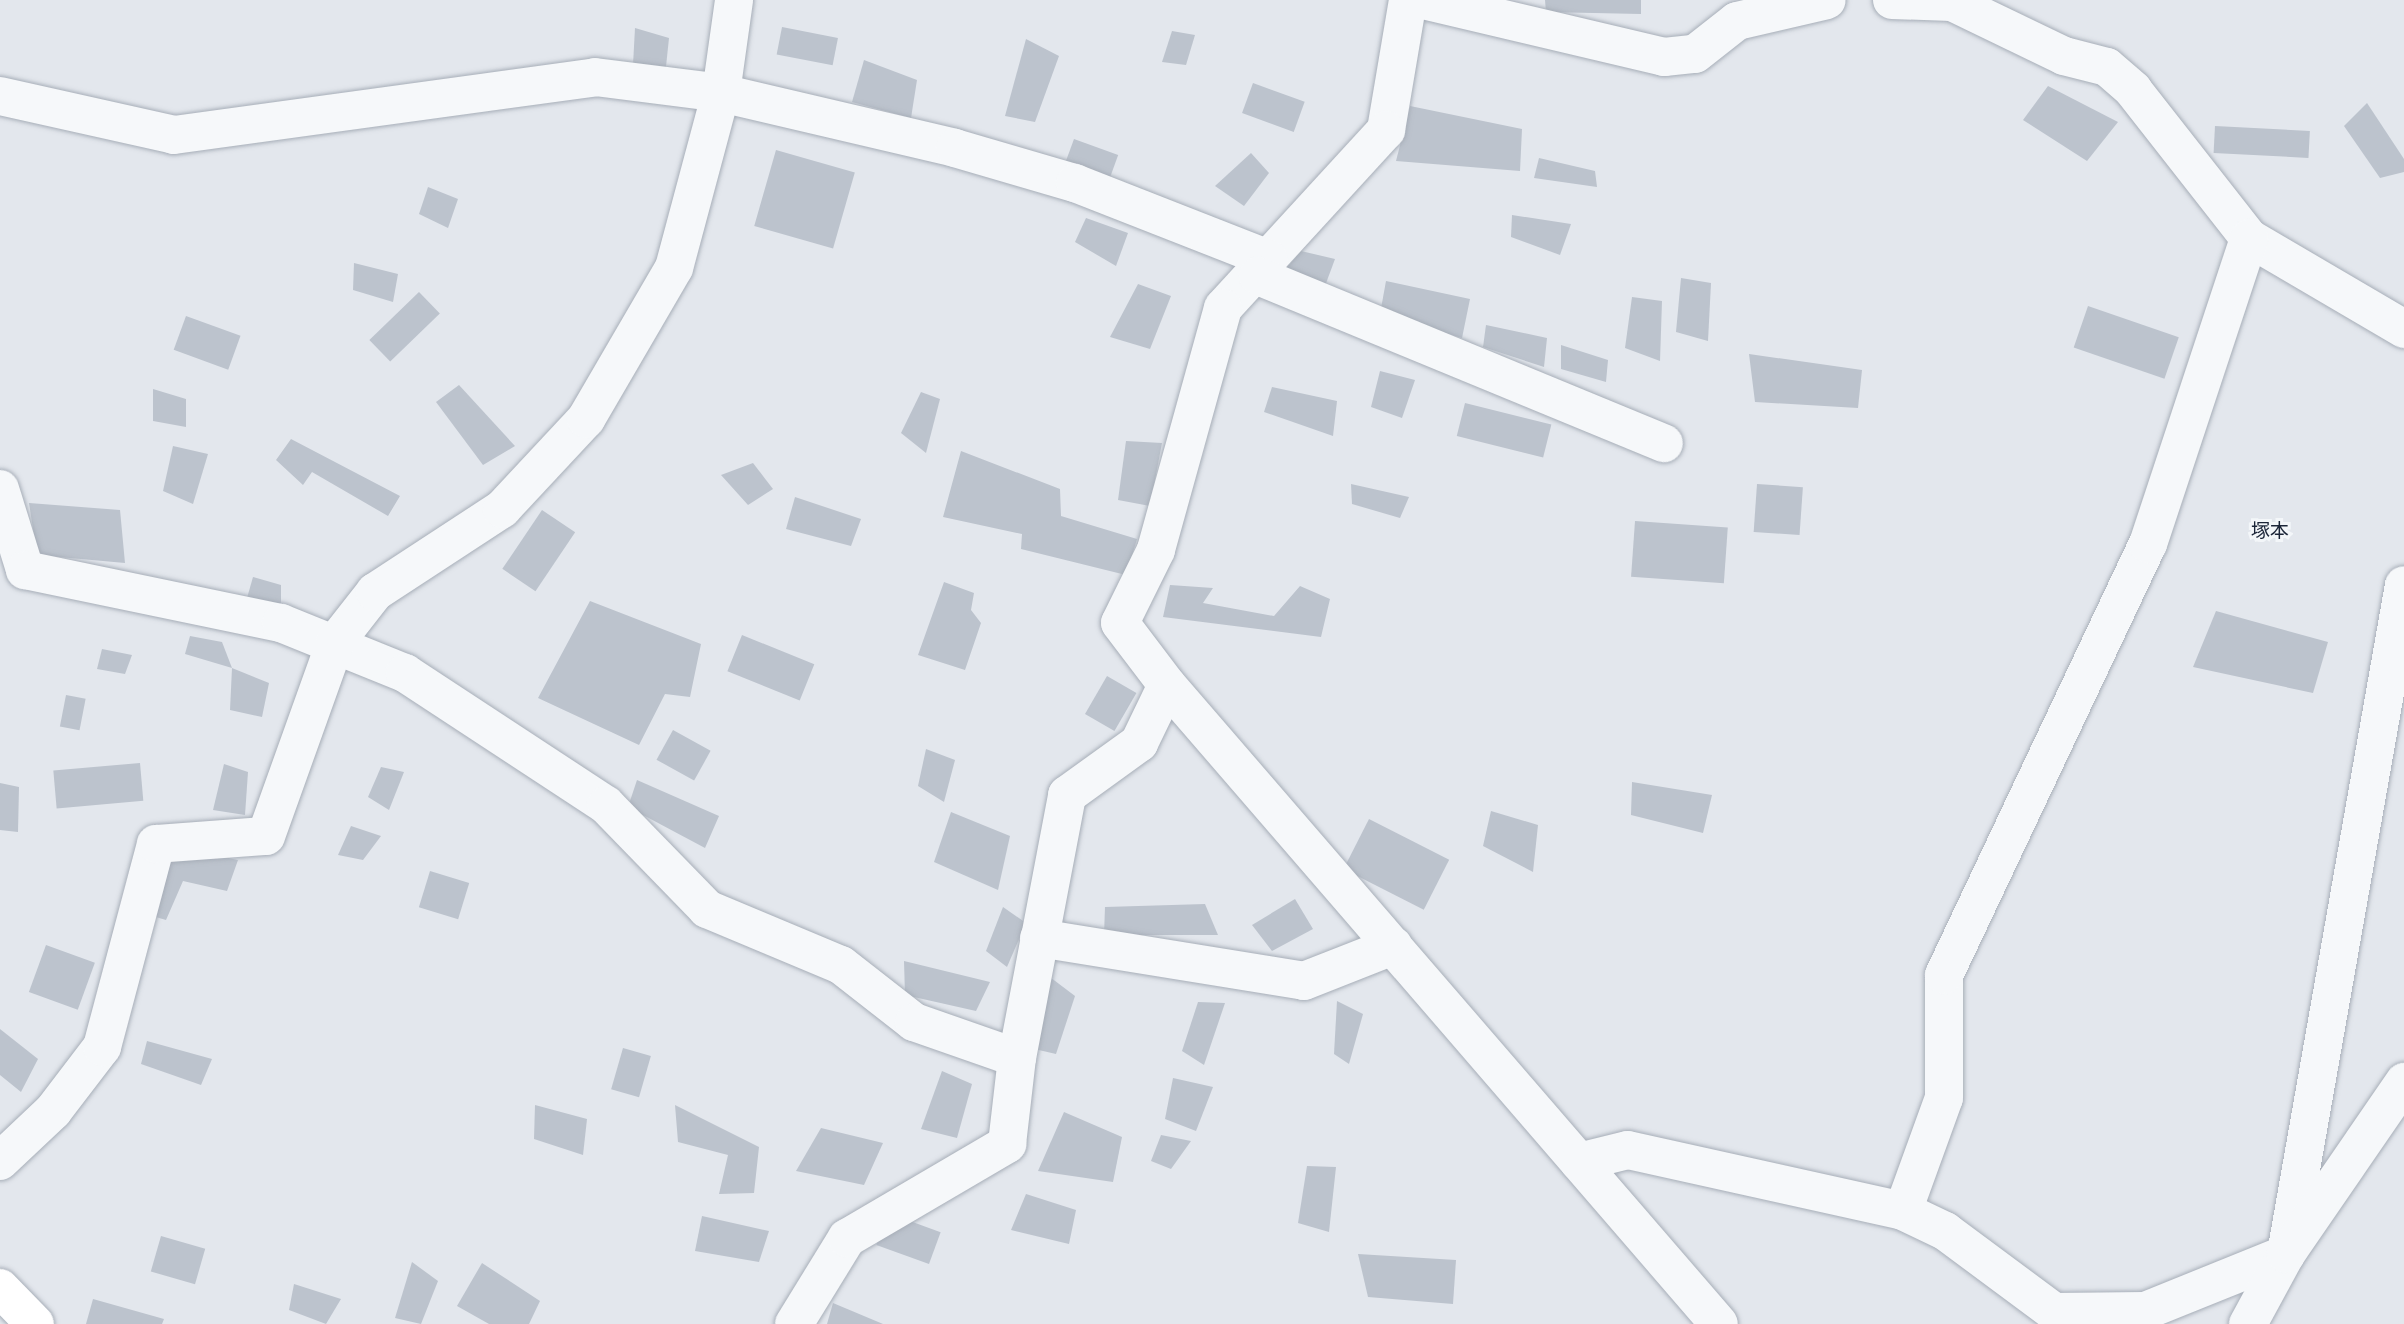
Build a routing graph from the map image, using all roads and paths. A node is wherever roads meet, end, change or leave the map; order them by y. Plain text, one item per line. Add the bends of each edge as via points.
1 (734, 0) edge
2 (1408, 0) edge
3 (1423, 0) edge
4 (1827, 0) edge
5 (1892, 0) edge
6 (721, 93) junction
7 (0, 96) edge
8 (2249, 238) junction
9 (1263, 268) junction
10 (2404, 329) edge
11 (1664, 443) dead end
12 (0, 489) edge
13 (2404, 585) edge
14 (335, 643) junction
15 (1167, 685) junction
16 (1040, 938) junction
17 (1393, 946) junction
18 (1017, 1058) junction
19 (2404, 1082) edge
20 (0, 1161) edge
21 (1579, 1162) junction
22 (1903, 1211) junction
23 (2286, 1254) junction
24 (0, 1288) edge
25 (36, 1324) edge
26 (794, 1324) edge
27 (1719, 1324) edge
28 (2248, 1324) edge

1 - 6 street
2 - 9 street via 1386,130
3 - 4 street via 1664,57 1695,54 1737,21
5 - 8 street via 1952,2 2064,56 2107,67 2133,90
6 - 7 street via 595,77 174,135
6 - 9 street via 955,148 1075,183
6 - 14 street via 674,268 586,419 502,509 375,592
8 - 10 street
8 - 22 street via 2148,544 1944,975 1944,1098
9 - 11 street
9 - 15 street via 1223,307 1156,550 1120,623
12 - 14 street via 25,570 281,623
13 - 23 street
14 - 18 street via 405,673 606,805 707,909 841,965 914,1022
14 - 20 street via 266,835 156,844 102,1047 53,1111
15 - 16 street via 1139,743 1067,795
15 - 17 street
16 - 17 street via 1304,981
16 - 18 street
17 - 21 street
18 - 26 street via 1007,1144 847,1238
19 - 23 street
21 - 22 street via 1628,1150
21 - 27 street
22 - 23 street via 1945,1231 2053,1312 2145,1311
23 - 28 street
24 - 25 main road

